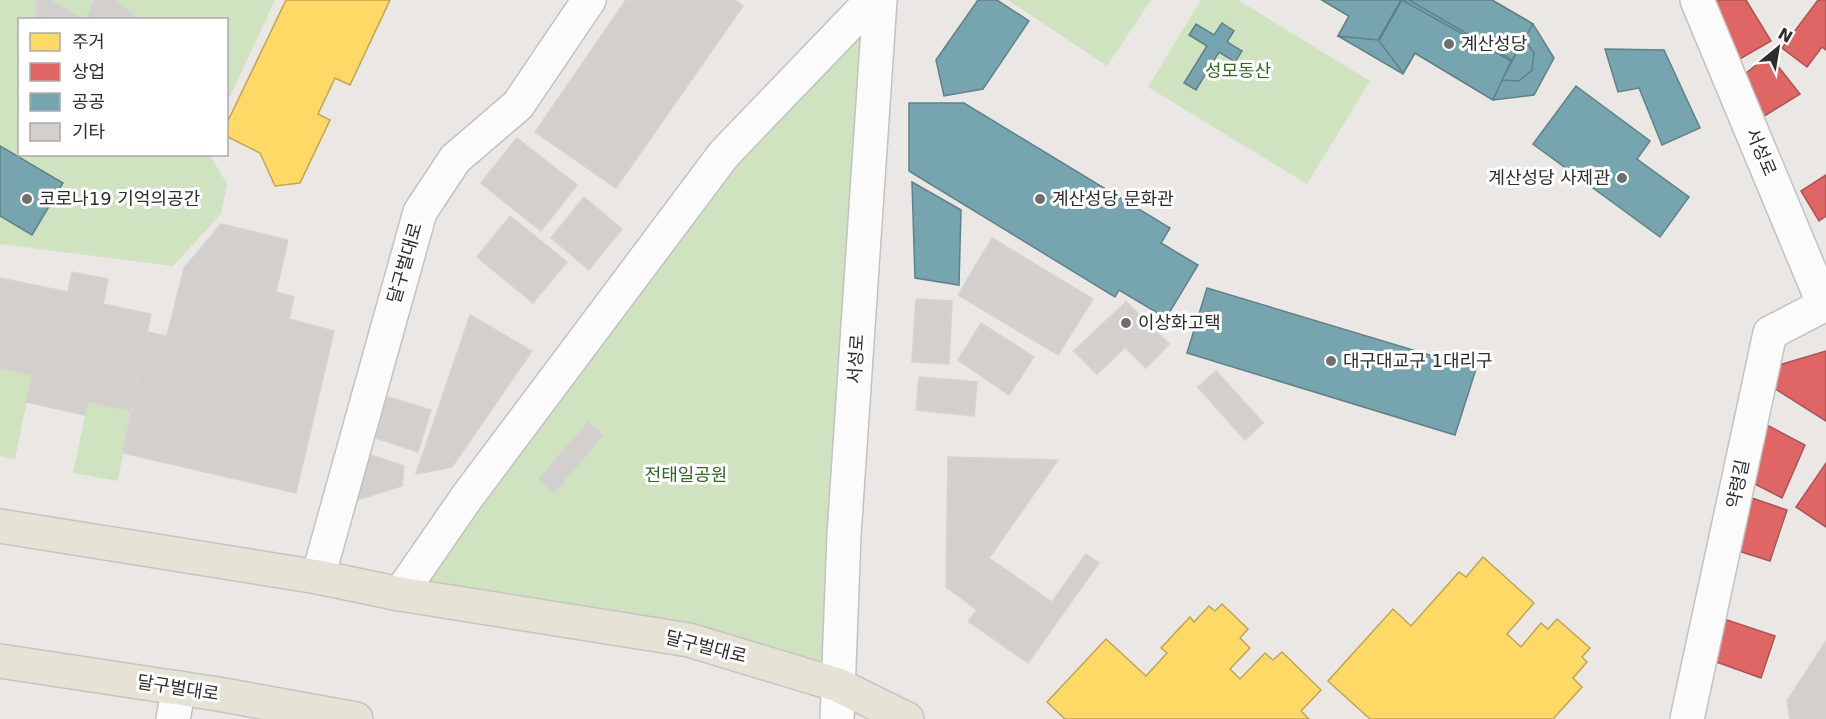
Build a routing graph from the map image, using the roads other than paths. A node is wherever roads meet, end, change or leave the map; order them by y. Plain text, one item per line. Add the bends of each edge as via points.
1 (589, 0) edge
2 (872, 0) edge
3 (880, 0) edge
4 (1697, 0) edge
5 (1825, 304) edge
6 (0, 526) edge
7 (318, 577) junction
8 (400, 594) junction
9 (0, 661) edge
10 (838, 685) junction
11 (176, 704) edge
12 (1698, 711) edge
13 (356, 719) edge
14 (837, 719) edge
15 (907, 719) edge

1 - 7 street, 달구벌대로 via 518,105 455,159 420,212
2 - 8 street via 724,154 467,497
3 - 10 street, 서성로 via 844,535
4 - 5 street, 서성로
5 - 12 street, 약령길 via 1770,333
6 - 7 main road, 달구벌대로
7 - 8 main road, 달구벌대로
8 - 10 main road, 달구벌대로 via 689,640
9 - 11 main road, 달구벌대로
10 - 14 street, 서성로
10 - 15 main road, 달구벌대로
11 - 13 main road, 달구벌대로

